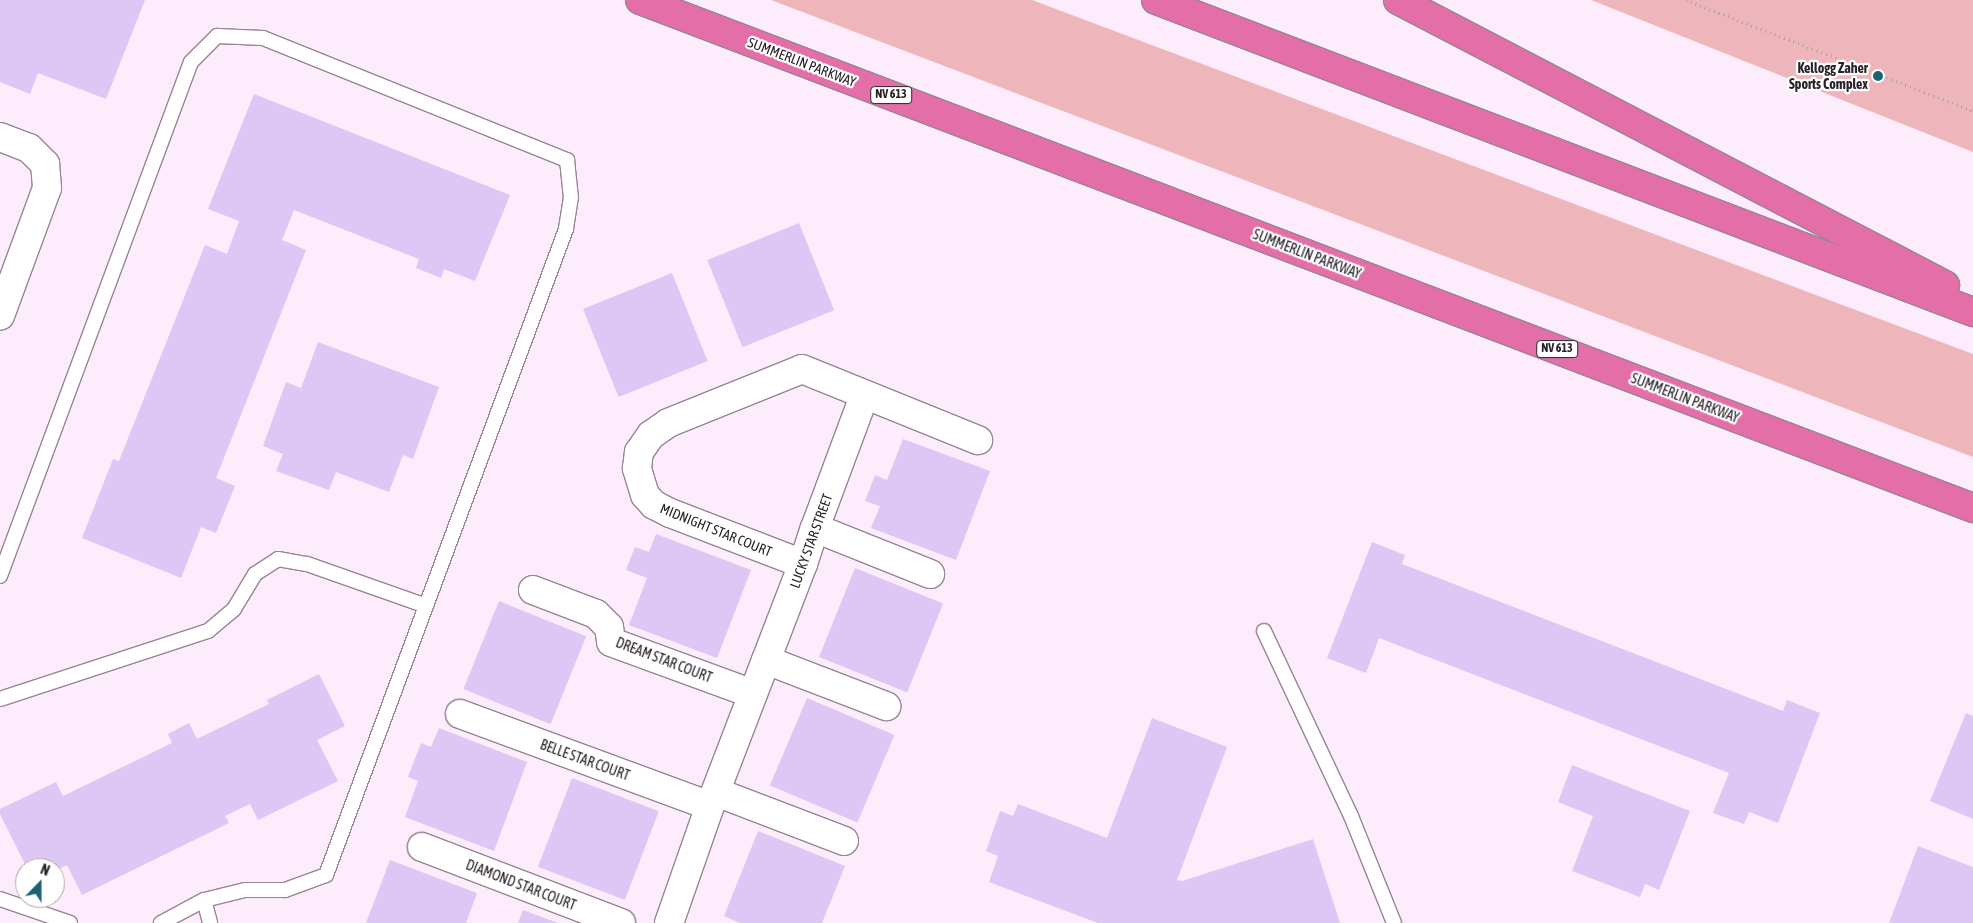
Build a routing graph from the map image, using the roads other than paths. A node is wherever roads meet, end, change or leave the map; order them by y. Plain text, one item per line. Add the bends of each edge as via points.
1 (640, 0) edge
2 (1156, 0) edge
3 (1398, 0) edge
4 (0, 137) edge
5 (1973, 300) edge
6 (1973, 312) edge
7 (0, 316) edge
8 (864, 396) junction
9 (978, 440) dead end
10 (1973, 508) edge
11 (814, 528) junction
12 (803, 564) junction
13 (930, 574) dead end
14 (0, 576) edge
15 (533, 590) dead end
16 (426, 606) junction
17 (1264, 630) dead end
18 (766, 660) junction
19 (753, 694) junction
20 (0, 699) edge
21 (886, 706) dead end
22 (460, 714) dead end
23 (713, 799) junction
24 (844, 842) dead end
25 (422, 847) dead end
26 (0, 899) edge
27 (204, 900) junction
28 (70, 923) edge
29 (161, 923) edge
30 (210, 923) edge
31 (621, 923) edge
32 (669, 923) edge
33 (1394, 923) edge

1 - 10 highway, SUMMERLIN PARKWAY / NV 613
2 - 6 highway
3 - 5 highway
4 - 7 street via 29,148 45,164 47,188
8 - 9 street
8 - 11 street, LUCKY STAR STREET
8 - 12 street, MIDNIGHT STAR COURT via 802,369 668,423 651,435 638,452 640,480 645,495 654,505
11 - 12 street, LUCKY STAR STREET
11 - 13 street
12 - 18 street, LUCKY STAR STREET
14 - 16 lane via 191,62 217,36 263,38 568,160 571,197 566,229
15 - 19 street, DREAM STAR COURT via 596,614 609,627 611,642
16 - 20 lane via 307,564 278,558 254,574 234,609 208,631
16 - 27 lane via 326,875 285,890 245,890
17 - 33 lane via 1351,816
18 - 19 street, LUCKY STAR STREET
18 - 21 street
19 - 23 street, LUCKY STAR STREET
22 - 23 street, BELLE STAR COURT
23 - 24 street, BELLE STAR COURT
23 - 32 street, LUCKY STAR STREET
25 - 31 street, DIAMOND STAR COURT
26 - 28 lane
27 - 29 lane
27 - 30 lane

